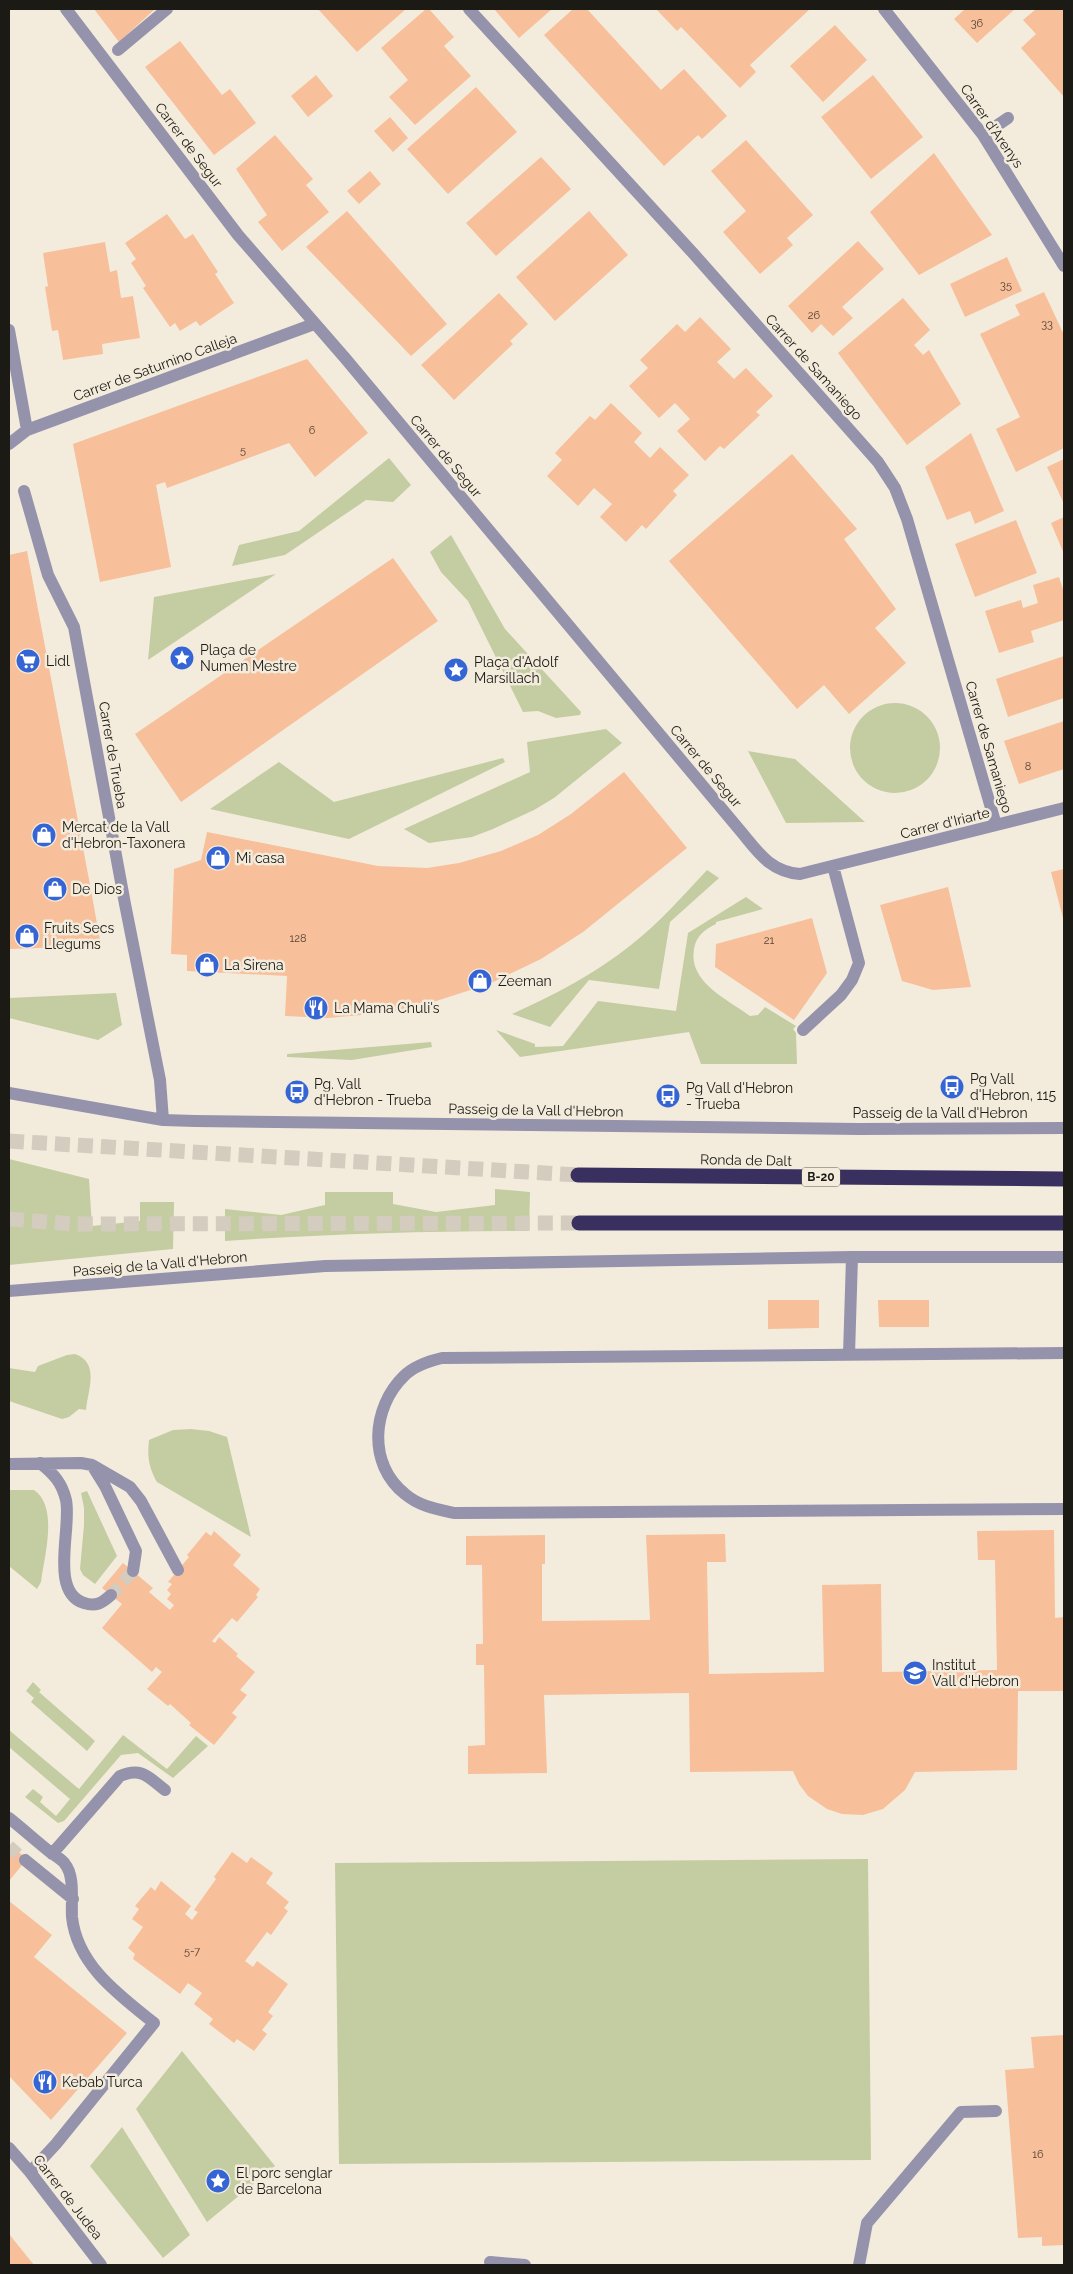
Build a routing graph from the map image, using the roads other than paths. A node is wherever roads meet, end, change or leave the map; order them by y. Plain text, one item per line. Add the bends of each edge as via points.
1 (66, 9) edge
2 (167, 9) edge
3 (469, 9) edge
4 (884, 9) edge
5 (118, 50) dead end
6 (1008, 118) dead end
7 (983, 135) junction
8 (1064, 266) edge
9 (314, 324) junction
10 (9, 330) edge
11 (27, 430) junction
12 (9, 444) edge
13 (24, 492) dead end
14 (1064, 808) edge
15 (996, 826) junction
16 (833, 866) junction
17 (803, 1030) dead end
18 (9, 1093) edge
19 (163, 1120) junction
20 (1064, 1128) edge
21 (578, 1175) tunnel mouth
22 (1064, 1179) edge
23 (579, 1223) tunnel mouth
24 (1064, 1223) edge
25 (852, 1257) junction
26 (1064, 1257) edge
27 (9, 1291) edge
28 (1064, 1353) edge
29 (850, 1355) junction
30 (9, 1464) edge
31 (40, 1464) junction
32 (92, 1465) junction
33 (1064, 1509) edge
34 (178, 1570) dead end
35 (133, 1571) tunnel mouth
36 (111, 1595) tunnel mouth
37 (165, 1790) dead end
38 (9, 1818) edge
39 (52, 1854) junction
40 (25, 1860) tunnel mouth
41 (73, 1898) junction
42 (996, 2111) dead end
43 (9, 2148) edge
44 (30, 2172) junction
45 (490, 2262) dead end
46 (101, 2265) edge
47 (525, 2265) edge
48 (859, 2265) edge

1 - 9 street, Carrer de Segur via 238,235
2 - 5 street
3 - 15 street, Carrer de Samaniego via 692,252 878,462 895,488 907,519
4 - 7 street, Carrer d'Arenys
6 - 7 street
7 - 8 street, Carrer d'Arenys
9 - 11 street, Carrer de Saturnino Calleja
9 - 16 street, Carrer de Segur via 773,867 786,873 800,874
10 - 11 street
11 - 12 street, Carrer de Saturnino Calleja
13 - 19 street, Carrer de Trueba via 48,575 74,627 160,1080
14 - 15 street, Carrer d'Iriarte
15 - 16 street, Carrer d'Iriarte
16 - 17 street via 859,963 841,995
18 - 19 street, Passeig de la Vall d'Hebron
19 - 20 street, Passeig de la Vall d'Hebron via 850,1129
21 - 22 highway, Ronda de Dalt / B-20
23 - 24 highway
25 - 26 street, Passeig de la Vall d'Hebron
25 - 27 street, Passeig de la Vall d'Hebron via 325,1266
25 - 29 street
28 - 29 street
29 - 33 street via 442,1358 428,1361 405,1374 388,1395 379,1419 377,1447 386,1472 404,1494 426,1508 454,1513
30 - 31 street
31 - 32 street
31 - 36 street via 55,1475 66,1502 66,1584 81,1602 91,1605 101,1604
32 - 34 street via 130,1487 141,1501
32 - 35 street via 136,1551
37 - 39 street via 145,1775 132,1771 120,1776
38 - 39 street
39 - 41 street via 66,1865
40 - 41 street
41 - 44 street via 76,1936 96,1972 110,1988 154,2023
42 - 48 street via 961,2112 867,2222
43 - 44 street, Carrer de Judea
44 - 46 street, Carrer de Judea
45 - 47 street

